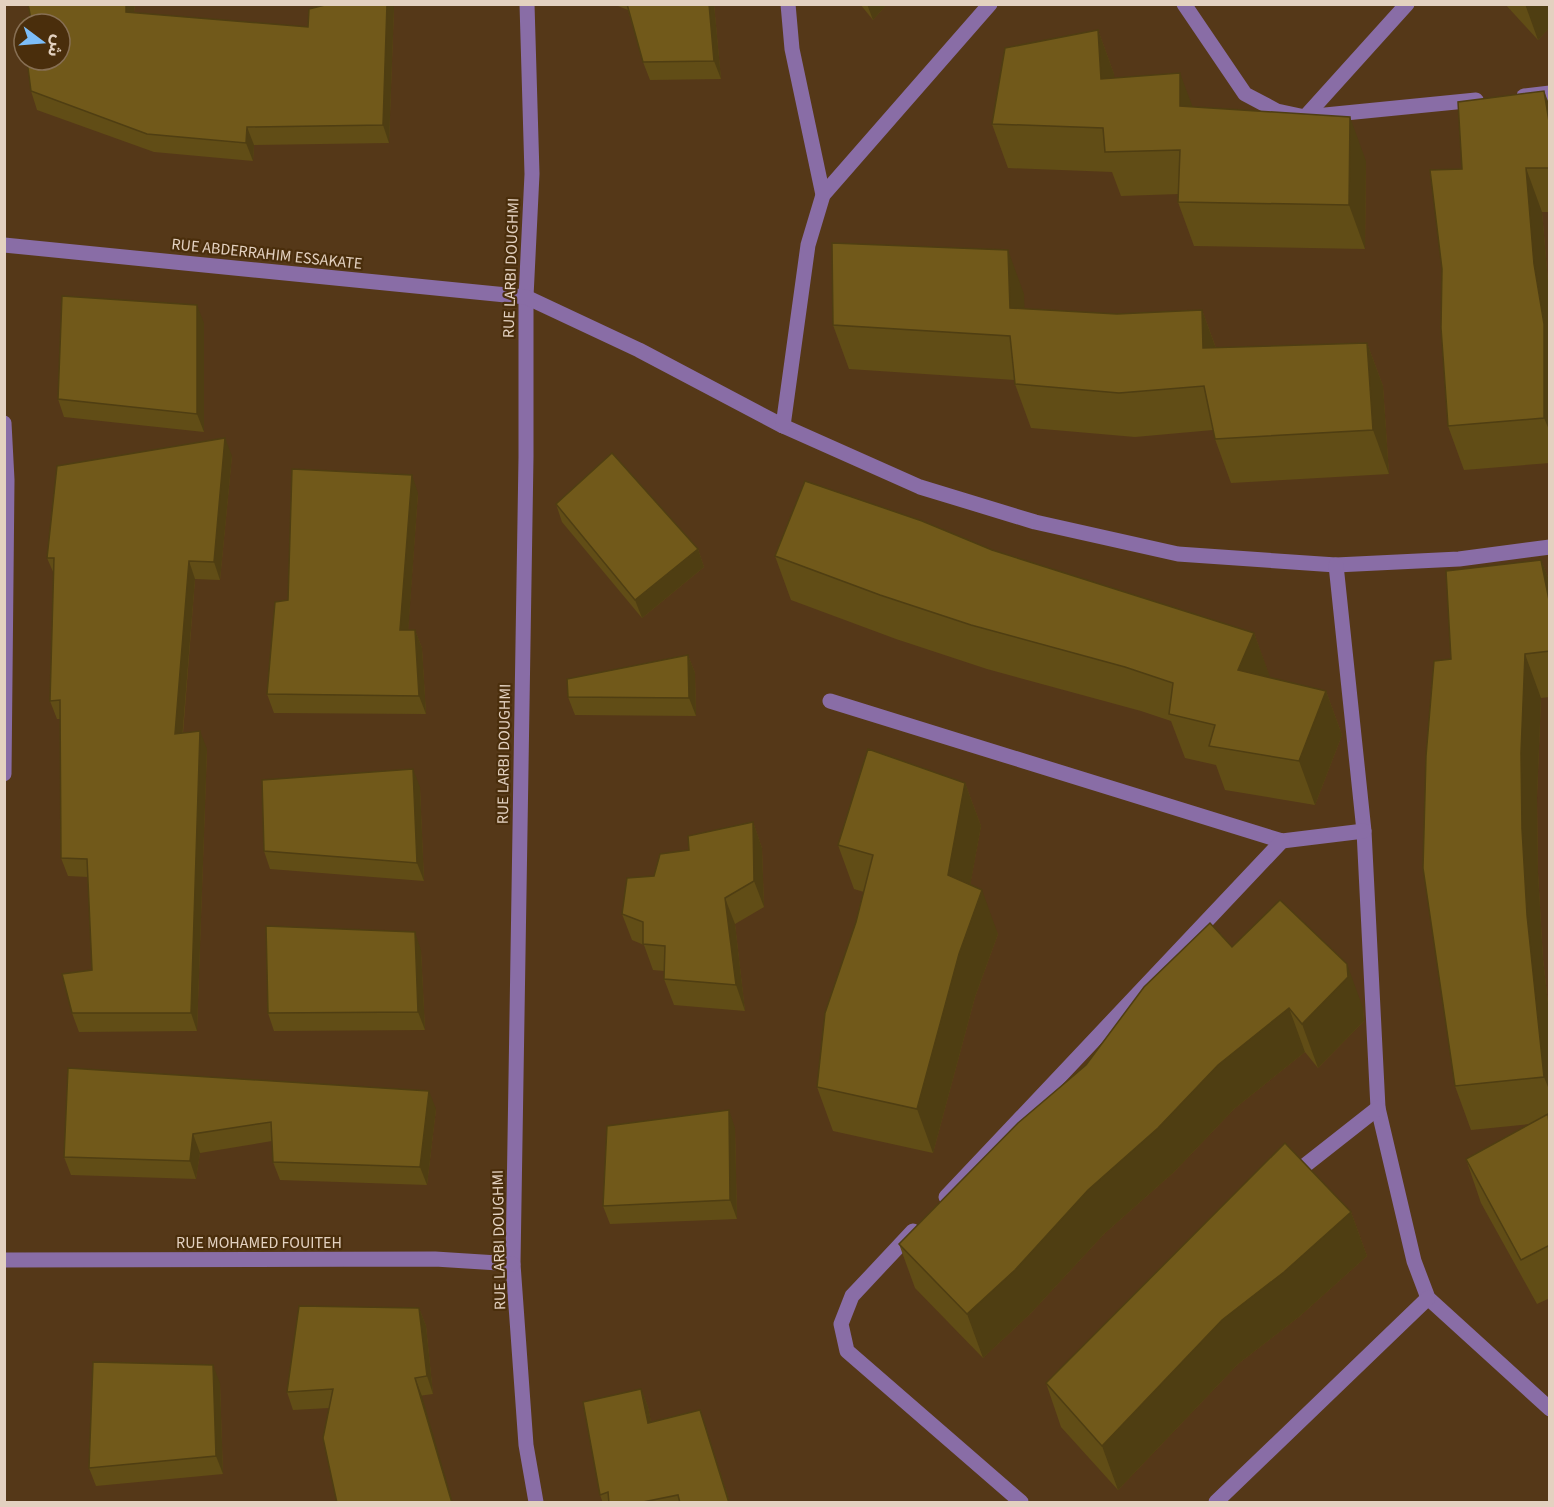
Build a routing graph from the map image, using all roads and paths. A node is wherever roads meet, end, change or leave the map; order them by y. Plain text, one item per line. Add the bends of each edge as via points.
1 (527, 4) edge
2 (788, 4) edge
3 (990, 4) edge
4 (1184, 4) edge
5 (1407, 4) edge
6 (1550, 93) edge
7 (1515, 97) edge
8 (1491, 99) edge
9 (1305, 117) junction
10 (824, 195) junction
11 (4, 245) edge
12 (526, 297) junction
13 (4, 423) edge
14 (783, 426) junction
15 (1550, 548) edge
16 (1336, 565) junction
17 (830, 701) dead end
18 (5, 759) edge
19 (4, 774) edge
20 (1365, 831) junction
21 (1282, 841) junction
22 (1378, 1108) junction
23 (1276, 1188) edge
24 (4, 1260) edge
25 (513, 1264) junction
26 (1428, 1298) junction
27 (1550, 1409) edge
28 (536, 1503) edge
29 (1021, 1503) edge
30 (1216, 1503) edge

1 - 12 street, RUE LARBI DOUGHMI via 532,174
2 - 10 street via 792,49
3 - 10 street
4 - 9 street via 1245,94 1277,111
5 - 9 street
6 - 7 street
8 - 9 street
10 - 14 street via 808,245
11 - 12 street, RUE ABDERRAHIM ESSAKATE
12 - 14 street, RUE ABDERRAHIM ESSAKATE
12 - 25 street, RUE LARBI DOUGHMI
13 - 18 street via 8,480
14 - 16 street, RUE ABDERRAHIM ESSAKATE via 920,487 1035,522 1178,554
15 - 16 street, RUE ABDERRAHIM ESSAKATE via 1459,559
16 - 20 street
17 - 21 street
18 - 19 street
20 - 21 street
20 - 22 street
21 - 29 street via 852,1296 841,1324 847,1352
22 - 23 street
22 - 26 street via 1414,1261
24 - 25 street, RUE MOHAMED FOUITEH via 435,1259
25 - 28 street, RUE LARBI DOUGHMI via 526,1445
26 - 27 street
26 - 30 street

